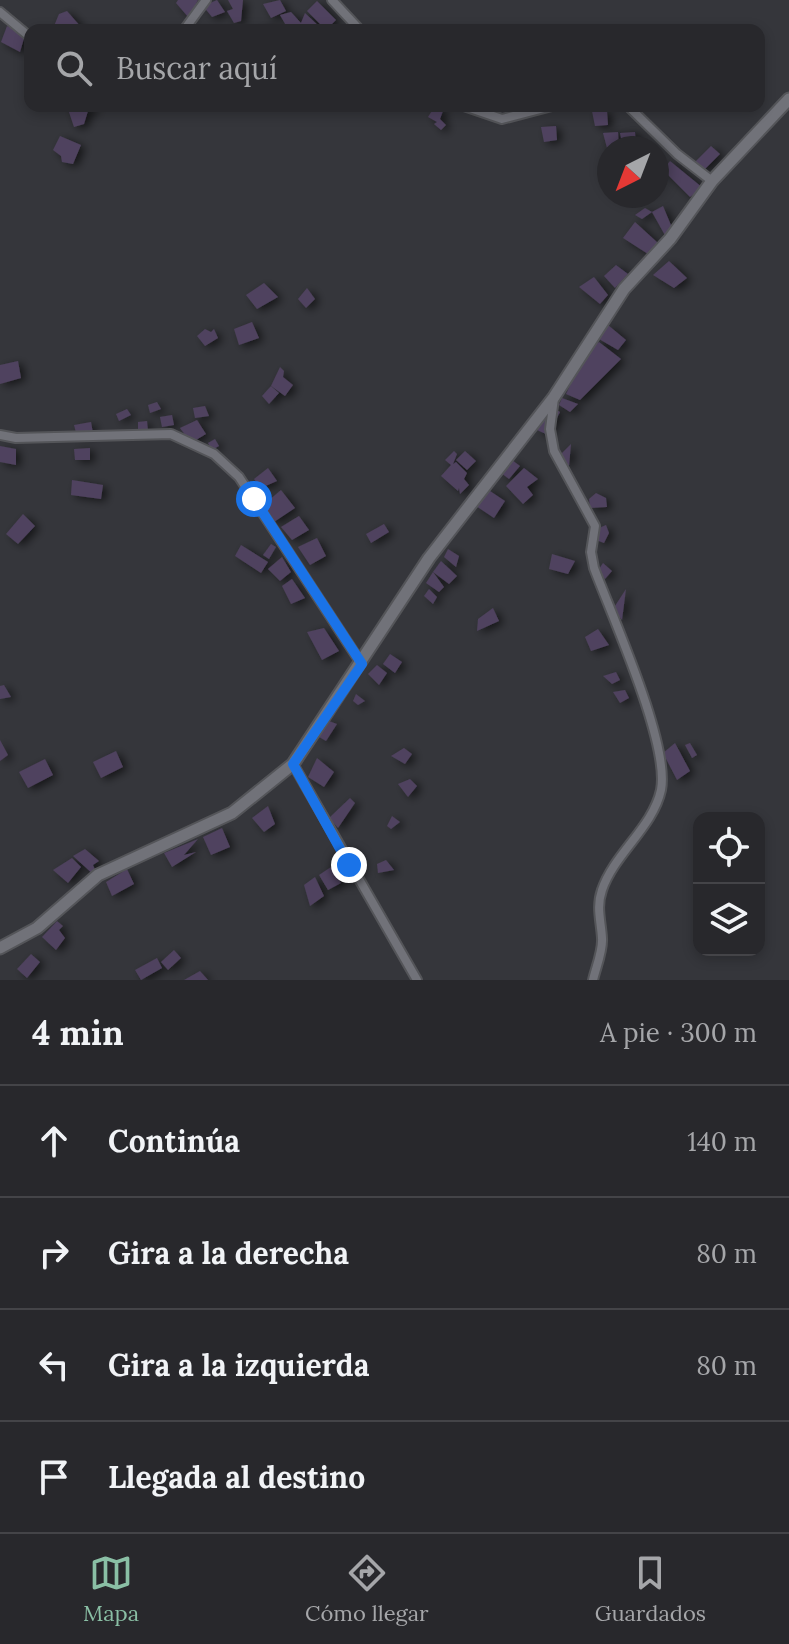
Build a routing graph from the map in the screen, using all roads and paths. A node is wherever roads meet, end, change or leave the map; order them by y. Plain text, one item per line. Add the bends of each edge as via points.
1 (206, 0) edge
2 (332, 0) edge
3 (0, 12) edge
4 (188, 24) edge
5 (354, 24) edge
6 (24, 32) edge
7 (789, 99) edge
8 (482, 112) edge
9 (529, 112) edge
10 (634, 112) edge
11 (712, 181) junction
12 (554, 397) junction
13 (0, 435) edge
14 (362, 664) junction
15 (293, 764) junction
16 (0, 948) edge
17 (417, 980) edge
18 (593, 980) edge

1 - 4 street
2 - 5 street
3 - 6 street
7 - 11 street
8 - 9 street via 502,119
10 - 11 street
11 - 12 street via 670,239 624,289
12 - 14 street via 429,558
12 - 18 street via 554,451 595,526 594,568 653,730 662,771 654,809 603,886 598,912 603,941
13 - 14 street via 171,434 214,454 239,477
14 - 15 street
15 - 16 street via 232,813 98,875 37,928
15 - 17 street

